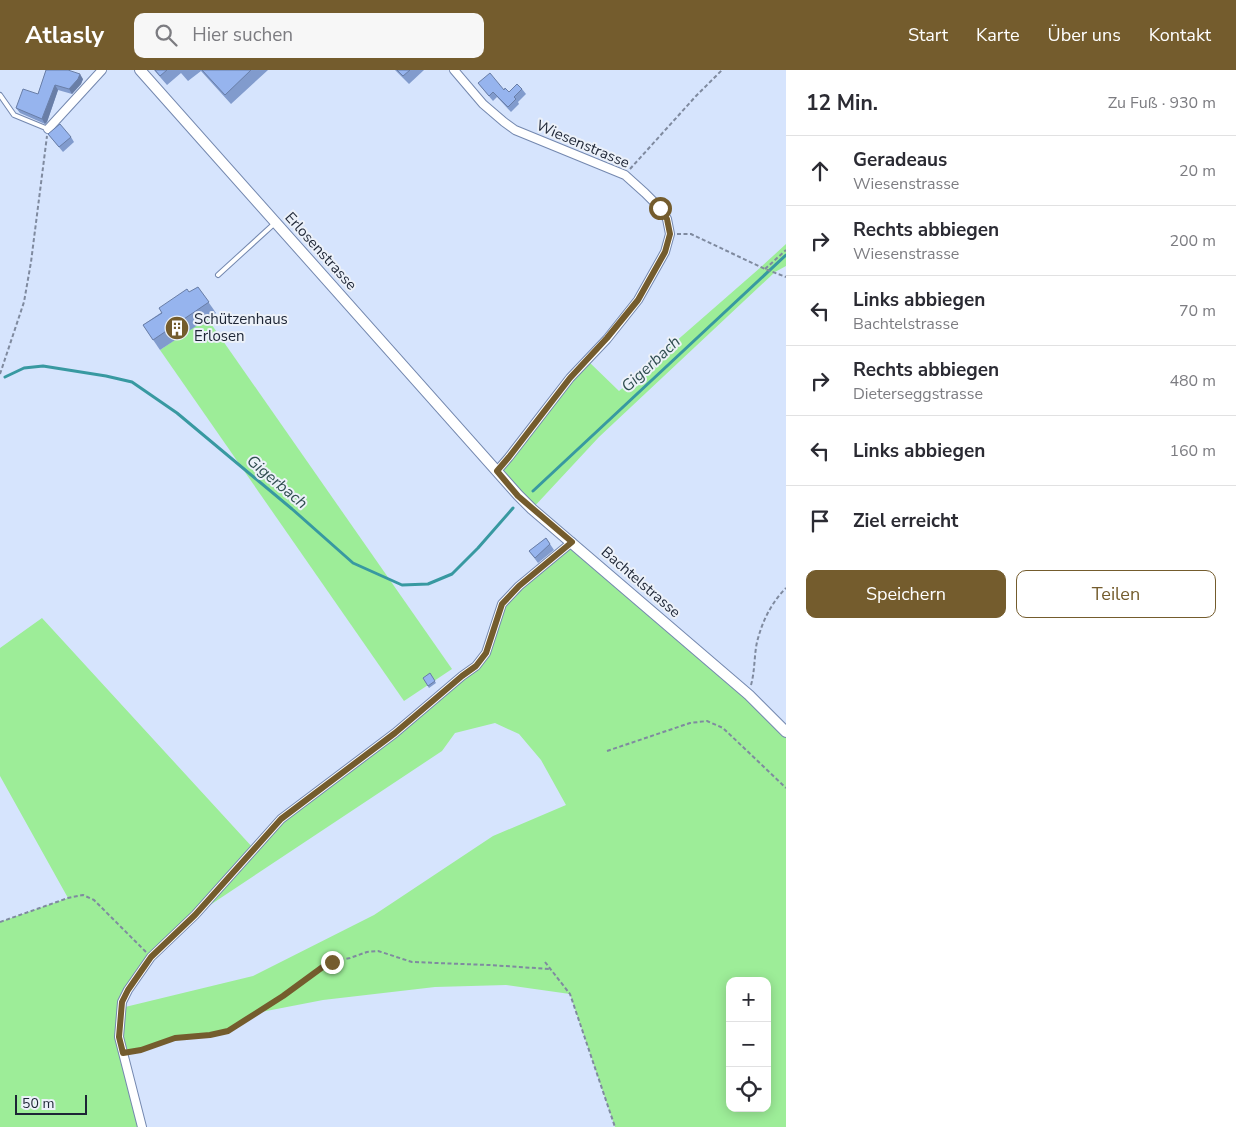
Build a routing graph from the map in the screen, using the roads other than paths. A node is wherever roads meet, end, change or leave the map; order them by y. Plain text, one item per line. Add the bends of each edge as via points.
1 (102, 70) edge
2 (140, 70) edge
3 (454, 70) edge
4 (0, 95) edge
5 (48, 129) joint
6 (276, 222) junction
7 (218, 275) dead end
8 (479, 451) joint
9 (497, 471) junction
10 (572, 542) junction
11 (786, 732) edge
12 (142, 1127) edge

1 - 5 street
2 - 6 street, Erlosenstrasse
3 - 9 street, Wiesenstrasse via 483,104 515,130 625,175 660,208 667,219 670,234 665,252 638,300 570,378
4 - 5 lane via 14,115
6 - 7 lane
6 - 8 street, Erlosenstrasse
8 - 9 street, Bachtelstrasse
9 - 10 street, Bachtelstrasse via 518,496
10 - 11 street, Bachtelstrasse via 749,695
10 - 12 street via 502,604 486,653 476,666 395,733 281,819 195,915 151,957 122,1002 119,1037

